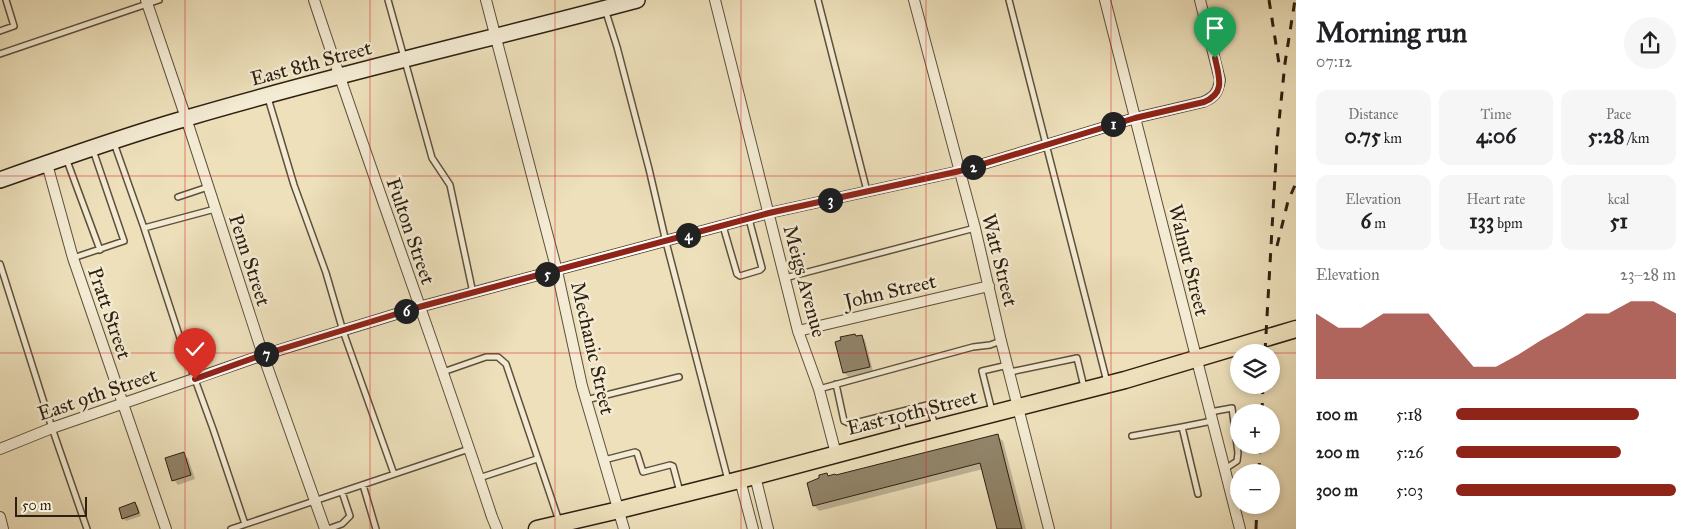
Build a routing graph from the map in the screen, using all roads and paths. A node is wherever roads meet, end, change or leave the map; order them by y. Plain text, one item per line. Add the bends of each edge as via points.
1 (6, 0) edge
2 (159, 0) edge
3 (314, 0) edge
4 (388, 0) edge
5 (486, 0) edge
6 (637, 0) edge
7 (715, 0) edge
8 (818, 0) edge
9 (914, 0) edge
10 (1009, 0) edge
11 (1104, 0) edge
12 (1200, 0) edge
13 (147, 2) edge
14 (604, 4) edge
15 (0, 31) edge
16 (495, 37) junction
17 (0, 54) edge
18 (404, 60) junction
19 (339, 76) junction
20 (267, 96) junction
21 (186, 118) junction
22 (1135, 118) junction
23 (113, 141) junction
24 (1046, 144) junction
25 (92, 148) junction
26 (66, 158) junction
27 (47, 164) junction
28 (960, 171) junction
29 (0, 180) edge
30 (208, 187) junction
31 (867, 192) junction
32 (178, 197) dead end
33 (216, 209) junction
34 (769, 213) junction
35 (749, 218) junction
36 (723, 226) junction
37 (144, 228) junction
38 (975, 228) junction
39 (666, 242) junction
40 (100, 250) junction
41 (72, 258) junction
42 (0, 264) edge
43 (557, 271) junction
44 (785, 278) junction
45 (990, 286) junction
46 (473, 293) junction
47 (419, 307) junction
48 (1296, 329) edge
49 (343, 331) junction
50 (798, 331) junction
51 (1001, 341) junction
52 (262, 355) junction
53 (1197, 360) junction
54 (1009, 368) junction
55 (442, 372) junction
56 (679, 377) dead end
57 (195, 379) junction
58 (836, 384) junction
59 (1107, 385) junction
60 (819, 389) junction
61 (1084, 390) junction
62 (586, 400) junction
63 (122, 404) junction
64 (1019, 407) junction
65 (899, 412) junction
66 (992, 414) junction
67 (1211, 416) junction
68 (1182, 427) junction
69 (52, 428) junction
70 (936, 428) junction
71 (905, 436) junction
72 (1132, 436) dead end
73 (0, 449) edge
74 (469, 450) junction
75 (836, 454) junction
76 (537, 458) junction
77 (604, 460) junction
78 (1225, 469) junction
79 (394, 474) junction
80 (479, 478) junction
81 (741, 480) junction
82 (363, 485) junction
83 (342, 492) junction
84 (680, 494) junction
85 (1198, 494) dead end
86 (315, 500) junction
87 (619, 510) junction
88 (0, 517) edge
89 (245, 524) junction
90 (560, 524) junction
91 (3, 529) edge
92 (87, 529) edge
93 (166, 529) edge
94 (231, 529) edge
95 (327, 529) edge
96 (376, 529) edge
97 (497, 529) edge
98 (537, 529) edge
99 (624, 529) edge
100 (753, 529) edge
101 (768, 529) edge
102 (1049, 529) edge
103 (1240, 529) edge

1 - 15 lane via 14,26
2 - 13 lane
3 - 19 street, Fulton Street
4 - 18 lane
5 - 16 street, Mechanic Street
6 - 14 main road, East 8th Street
7 - 34 street, Meigs Avenue
8 - 31 lane
9 - 28 street, Watt Street
10 - 24 lane
11 - 22 street, Walnut Street
12 - 22 street, East 9th Street via 1220,80 1216,93 1204,102
13 - 17 lane
13 - 21 street, Penn Street
14 - 16 main road, East 8th Street
14 - 39 lane
16 - 18 main road, East 8th Street
16 - 43 street, Mechanic Street
18 - 19 main road, East 8th Street
18 - 46 lane via 432,158 450,185
19 - 20 main road, East 8th Street
19 - 47 street, Fulton Street
20 - 21 main road, East 8th Street
20 - 49 lane
21 - 23 main road, East 8th Street
21 - 30 street, Penn Street
22 - 24 street, East 9th Street
22 - 53 street, Walnut Street
23 - 25 main road, East 8th Street
23 - 37 lane
24 - 28 street, East 9th Street
24 - 59 lane
25 - 26 main road, East 8th Street
25 - 40 lane via 124,241
26 - 27 main road, East 8th Street
26 - 40 lane
27 - 29 main road, East 8th Street
27 - 41 street, Pratt Street
28 - 31 street, East 9th Street
28 - 38 street, Watt Street
30 - 32 lane
30 - 33 street, Penn Street
31 - 34 street, East 9th Street
33 - 37 lane
33 - 52 street, Penn Street
34 - 35 street, East 9th Street
34 - 44 street, Meigs Avenue
35 - 36 street, East 9th Street
35 - 36 lane via 760,270 737,274
36 - 39 street, East 9th Street
37 - 57 lane
38 - 44 lane
38 - 45 street, Watt Street
39 - 43 street, East 9th Street
39 - 81 lane
40 - 41 lane
41 - 63 street, Pratt Street
42 - 69 lane
43 - 46 street, East 9th Street
43 - 62 street, Mechanic Street
44 - 50 street, Meigs Avenue
45 - 50 street, John Street
45 - 51 street, Watt Street
46 - 47 street, East 9th Street
47 - 49 street, East 9th Street
47 - 55 street, Fulton Street
48 - 53 main road, East 10th Street
49 - 52 street, East 9th Street
49 - 79 lane
50 - 60 street, Meigs Avenue
51 - 54 street, Watt Street
51 - 58 lane
52 - 57 street, East 9th Street
52 - 86 street, Penn Street
53 - 59 main road, East 10th Street
53 - 67 street, Walnut Street
54 - 61 lane via 1077,358
54 - 64 street, Watt Street
54 - 66 lane via 982,371
55 - 74 street, Fulton Street
55 - 76 lane via 486,357 498,357 506,364
56 - 62 lane
57 - 63 street, East 9th Street
57 - 89 lane
58 - 60 lane
58 - 65 lane via 844,421 850,424
59 - 61 main road, East 10th Street
60 - 75 street, Meigs Avenue
61 - 64 main road, East 10th Street
62 - 77 street, Mechanic Street
63 - 69 street, East 9th Street
63 - 93 street, Pratt Street
64 - 66 main road, East 10th Street
64 - 102 street, Watt Street
65 - 70 lane via 927,405
65 - 71 lane
66 - 70 main road, East 10th Street
67 - 68 lane
67 - 78 street, Walnut Street
67 - 78 lane via 1232,408 1237,462
68 - 72 lane
68 - 85 lane
69 - 73 street, East 9th Street
69 - 92 lane
70 - 71 main road, East 10th Street
71 - 75 main road, East 10th Street
74 - 79 lane
74 - 80 street, Fulton Street
75 - 81 main road, East 10th Street
76 - 80 lane
76 - 90 lane
77 - 84 lane via 635,452 643,472 673,466
77 - 87 street, Mechanic Street
78 - 103 street, Walnut Street
79 - 82 lane
80 - 97 street, Fulton Street
81 - 84 main road, East 10th Street
81 - 100 street
81 - 101 street
82 - 83 lane
82 - 96 lane
83 - 86 lane
83 - 95 lane via 350,516 342,524
84 - 87 main road, East 10th Street
86 - 89 lane
86 - 95 street, Penn Street
87 - 90 main road, East 10th Street
87 - 99 street, Mechanic Street
88 - 91 street
89 - 94 lane
90 - 98 main road, East 10th Street

